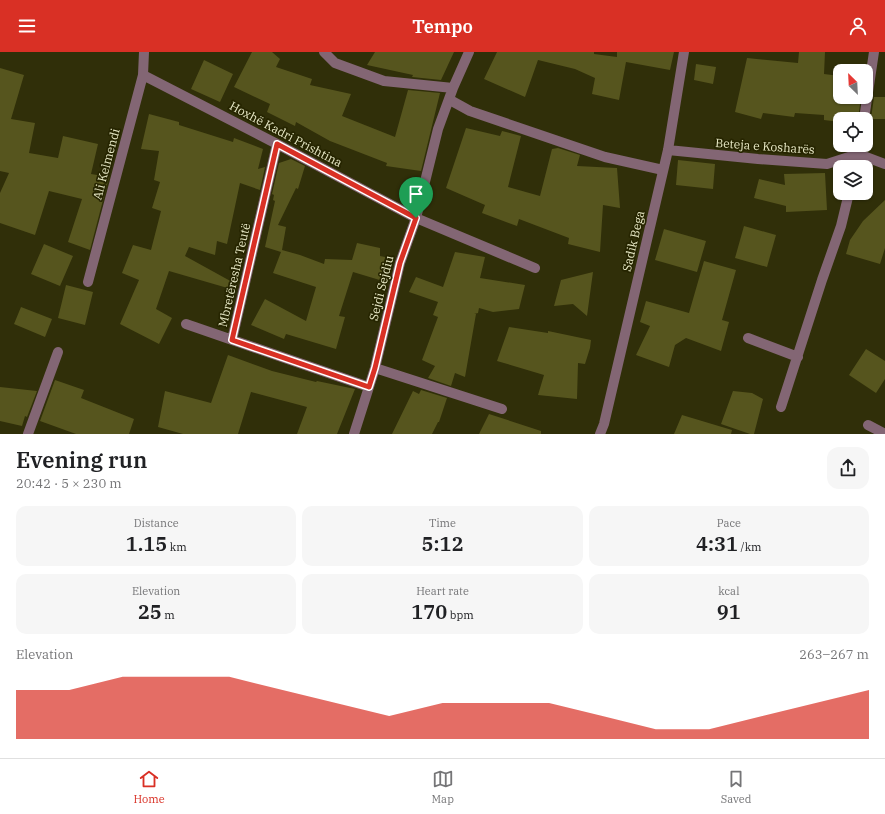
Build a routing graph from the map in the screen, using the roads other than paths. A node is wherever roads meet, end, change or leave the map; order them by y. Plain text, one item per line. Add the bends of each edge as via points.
1 (144, 52) edge
2 (324, 52) edge
3 (470, 52) edge
4 (684, 52) edge
5 (874, 52) edge
6 (143, 75) junction
7 (453, 88) junction
8 (450, 100) junction
9 (865, 112) edge
10 (277, 144) junction
11 (668, 150) junction
12 (853, 152) edge
13 (864, 152) edge
14 (885, 164) edge
15 (663, 170) junction
16 (847, 200) edge
17 (416, 218) junction
18 (535, 268) dead end
19 (88, 282) dead end
20 (186, 324) dead end
21 (748, 338) dead end
22 (232, 340) junction
23 (58, 352) dead end
24 (798, 357) junction
25 (375, 368) junction
26 (369, 387) junction
27 (781, 407) dead end
28 (502, 409) dead end
29 (868, 425) dead end
30 (28, 434) edge
31 (354, 434) edge
32 (600, 434) edge
33 (885, 434) edge

1 - 6 street, Ali Kelmendi
2 - 7 street via 335,63 384,81
3 - 7 street, Sejdi Sejdiu
4 - 11 street, Sadik Bega
5 - 9 street
6 - 10 street, Hoxhë Kadri Prishtina
6 - 19 street, Ali Kelmendi
7 - 8 street, Sejdi Sejdiu
8 - 15 street via 470,111 605,156
8 - 17 street, Sejdi Sejdiu via 438,129
10 - 17 street, Hoxhë Kadri Prishtina
10 - 22 street, Mbretëresha Teutë
11 - 12 street, Beteja e Kosharës via 827,164
11 - 15 street, Sadik Bega
13 - 14 street
15 - 32 street, Sadik Bega
16 - 24 street
17 - 18 street, Hoxhë Kadri Prishtina
17 - 25 street, Sejdi Sejdiu via 400,263
20 - 22 street
21 - 24 street
22 - 26 street, Mbretëresha Teutë
23 - 30 street
24 - 27 street
25 - 26 street, Sejdi Sejdiu
25 - 28 street
26 - 31 street, Sejdi Sejdiu
29 - 33 street

